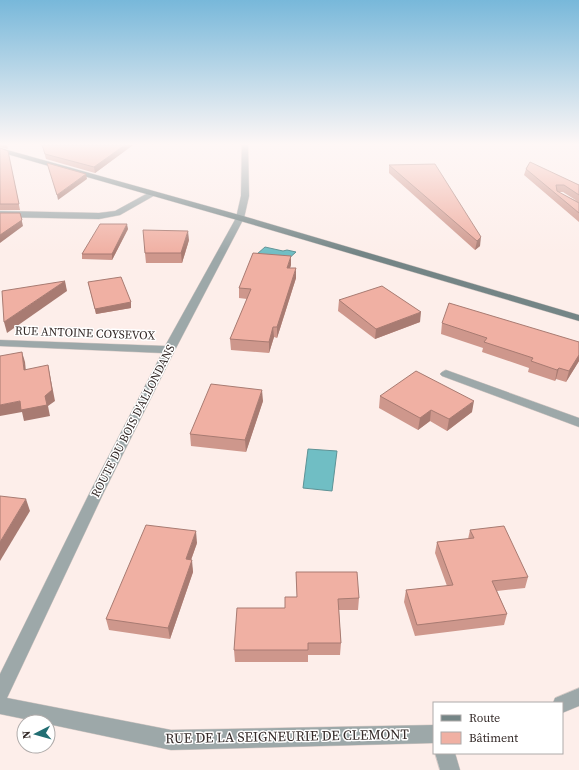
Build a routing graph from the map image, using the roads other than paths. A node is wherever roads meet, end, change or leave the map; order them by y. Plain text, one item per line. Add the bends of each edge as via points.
1 (108, 181) edge
2 (245, 181) edge
3 (153, 194) junction
4 (0, 214) edge
5 (240, 218) junction
6 (579, 318) edge
7 (0, 343) edge
8 (169, 350) junction
9 (446, 374) dead end
10 (579, 423) edge
11 (0, 693) edge
12 (579, 697) edge
13 (563, 704) edge
14 (0, 705) edge
15 (433, 734) edge
16 (446, 754) edge
17 (450, 770) edge

1 - 3 street
2 - 5 street, ROUTE DU BOIS D'ALLONDANS via 245,196
3 - 4 street via 117,213 99,216
3 - 5 street
5 - 6 street
5 - 8 street, ROUTE DU BOIS D'ALLONDANS
7 - 8 street, RUE ANTOINE COYSEVOX
8 - 11 street, ROUTE DU BOIS D'ALLONDANS
9 - 10 street
12 - 13 street
14 - 15 street, RUE DE LA SEIGNEURIE DE CLEMONT via 171,740
16 - 17 street

